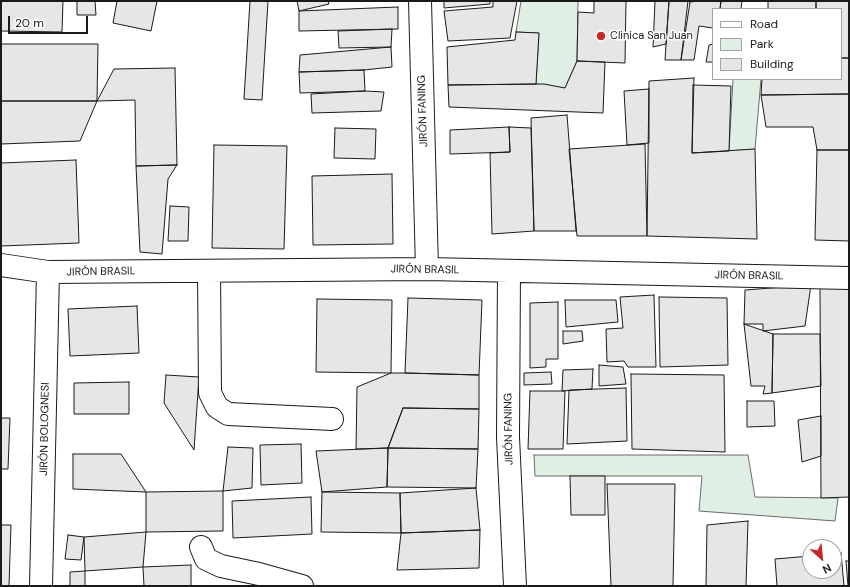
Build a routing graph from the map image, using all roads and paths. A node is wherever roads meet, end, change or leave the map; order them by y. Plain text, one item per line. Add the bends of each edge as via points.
1 (420, 1) edge
2 (1, 265) edge
3 (428, 269) junction
4 (209, 271) junction
5 (508, 271) junction
6 (48, 272) junction
7 (849, 278) edge
8 (332, 419) dead end
9 (201, 546) dead end
10 (41, 586) edge
11 (302, 586) edge
12 (515, 586) edge

1 - 3 street, JIRÓN FANING
2 - 6 street, JIRÓN BRASIL
3 - 4 street, JIRÓN BRASIL
3 - 5 street, JIRÓN BRASIL
4 - 6 street, JIRÓN BRASIL
4 - 8 street via 210,393 217,407 228,414
5 - 7 street, JIRÓN BRASIL
5 - 12 street, JIRÓN FANING via 508,437
6 - 10 street, JIRÓN BOLOGNESI
9 - 11 street via 206,559 221,566

